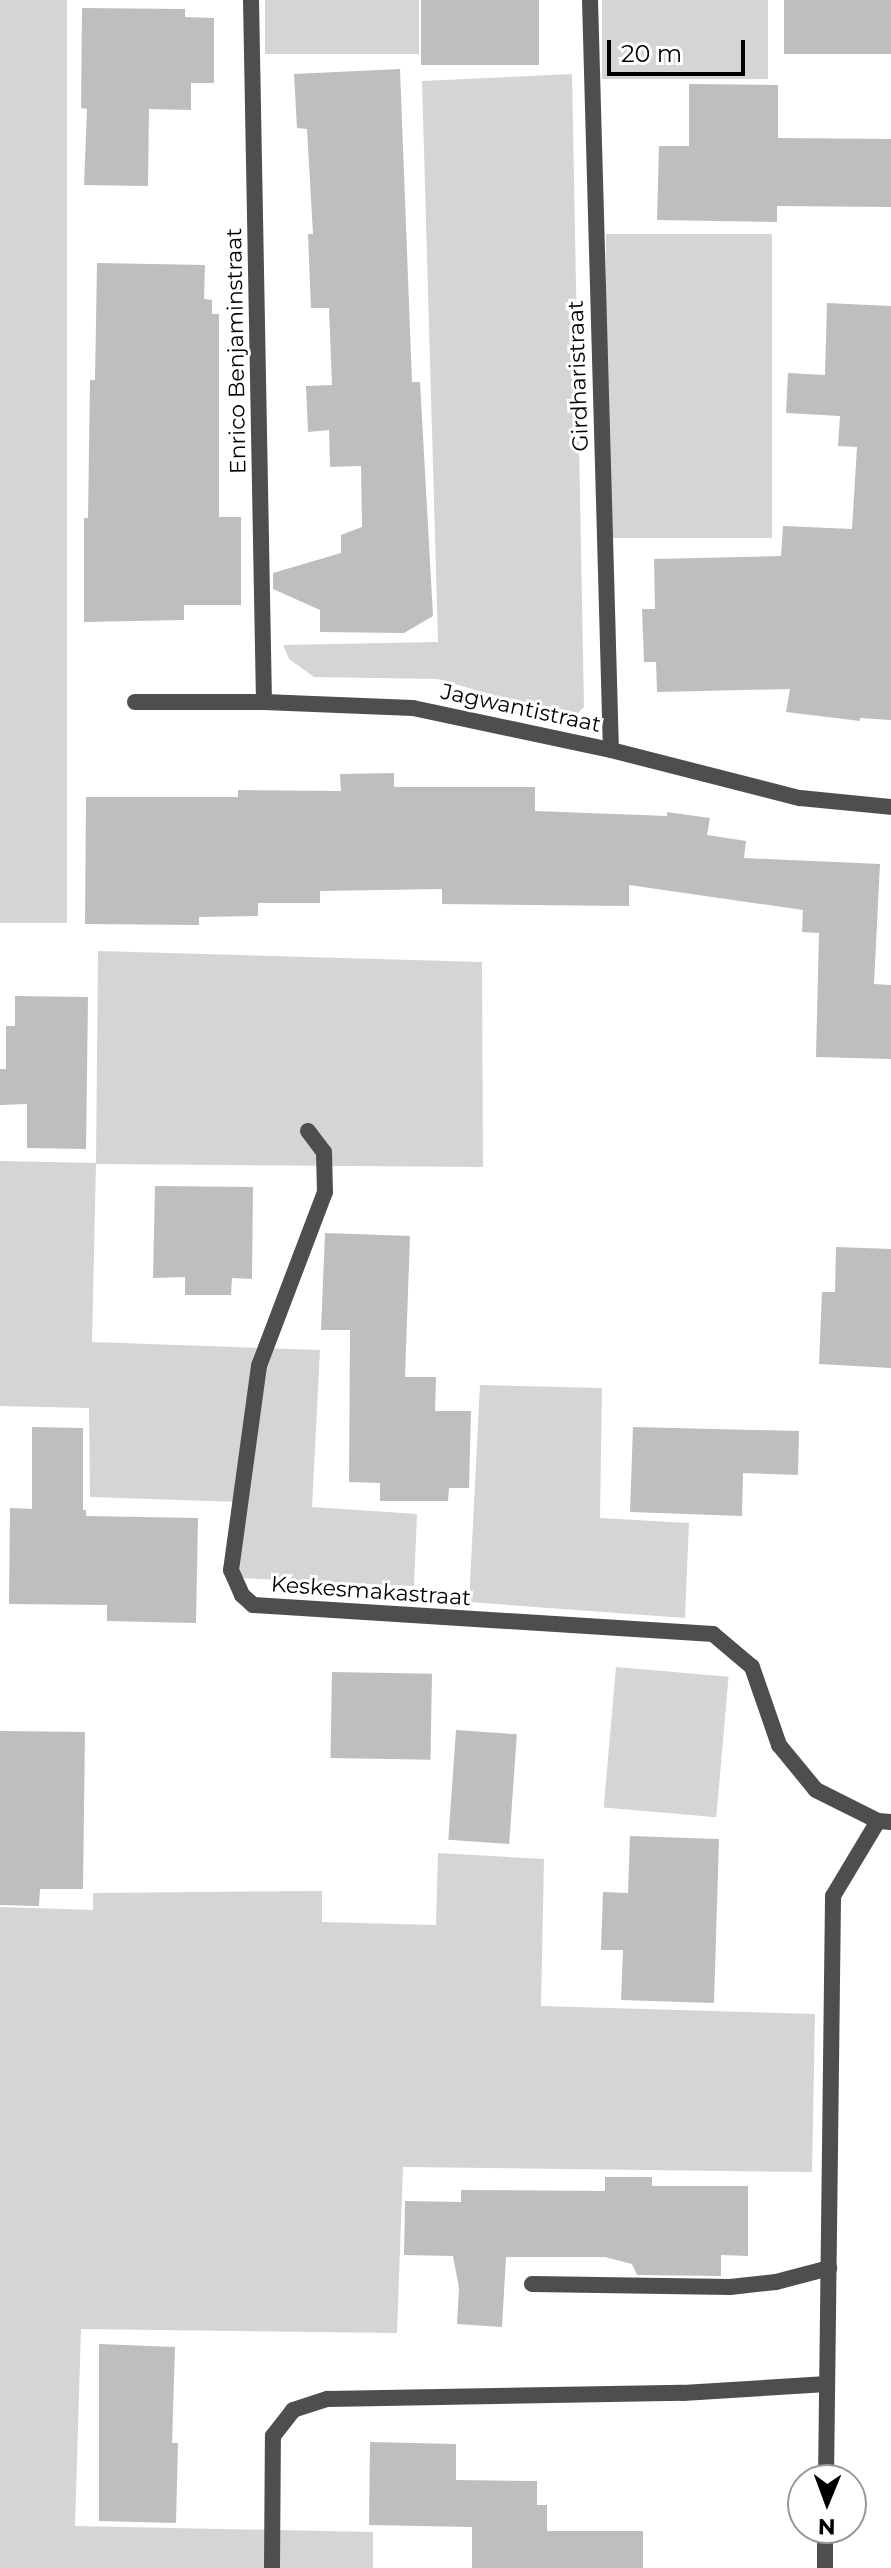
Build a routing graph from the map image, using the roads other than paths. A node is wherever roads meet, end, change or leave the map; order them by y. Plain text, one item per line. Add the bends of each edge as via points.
1 (251, 0) edge
2 (590, 0) edge
3 (135, 702) dead end
4 (264, 702) junction
5 (611, 750) junction
6 (891, 807) edge
7 (308, 1131) dead end
8 (885, 1822) edge
9 (829, 2268) junction
10 (532, 2284) dead end
11 (827, 2384) junction
12 (826, 2464) edge
13 (825, 2544) edge
14 (272, 2568) edge
15 (825, 2568) edge

1 - 4 street, Enrico Benjaminstraat
2 - 5 street, Girdharistraat
3 - 4 street, Jagwantistraat
4 - 5 street, Jagwantistraat via 413,708
5 - 6 street, Jagwantistraat via 800,798
7 - 8 street, Keskesmakastraat via 324,1152 325,1192 259,1366 231,1570 242,1595 253,1605 713,1634 752,1667 779,1745 816,1790
8 - 9 street via 833,1896
9 - 10 street via 730,2287
9 - 11 street
11 - 12 street
11 - 14 street via 683,2393 327,2399 293,2410 273,2436
13 - 15 street

